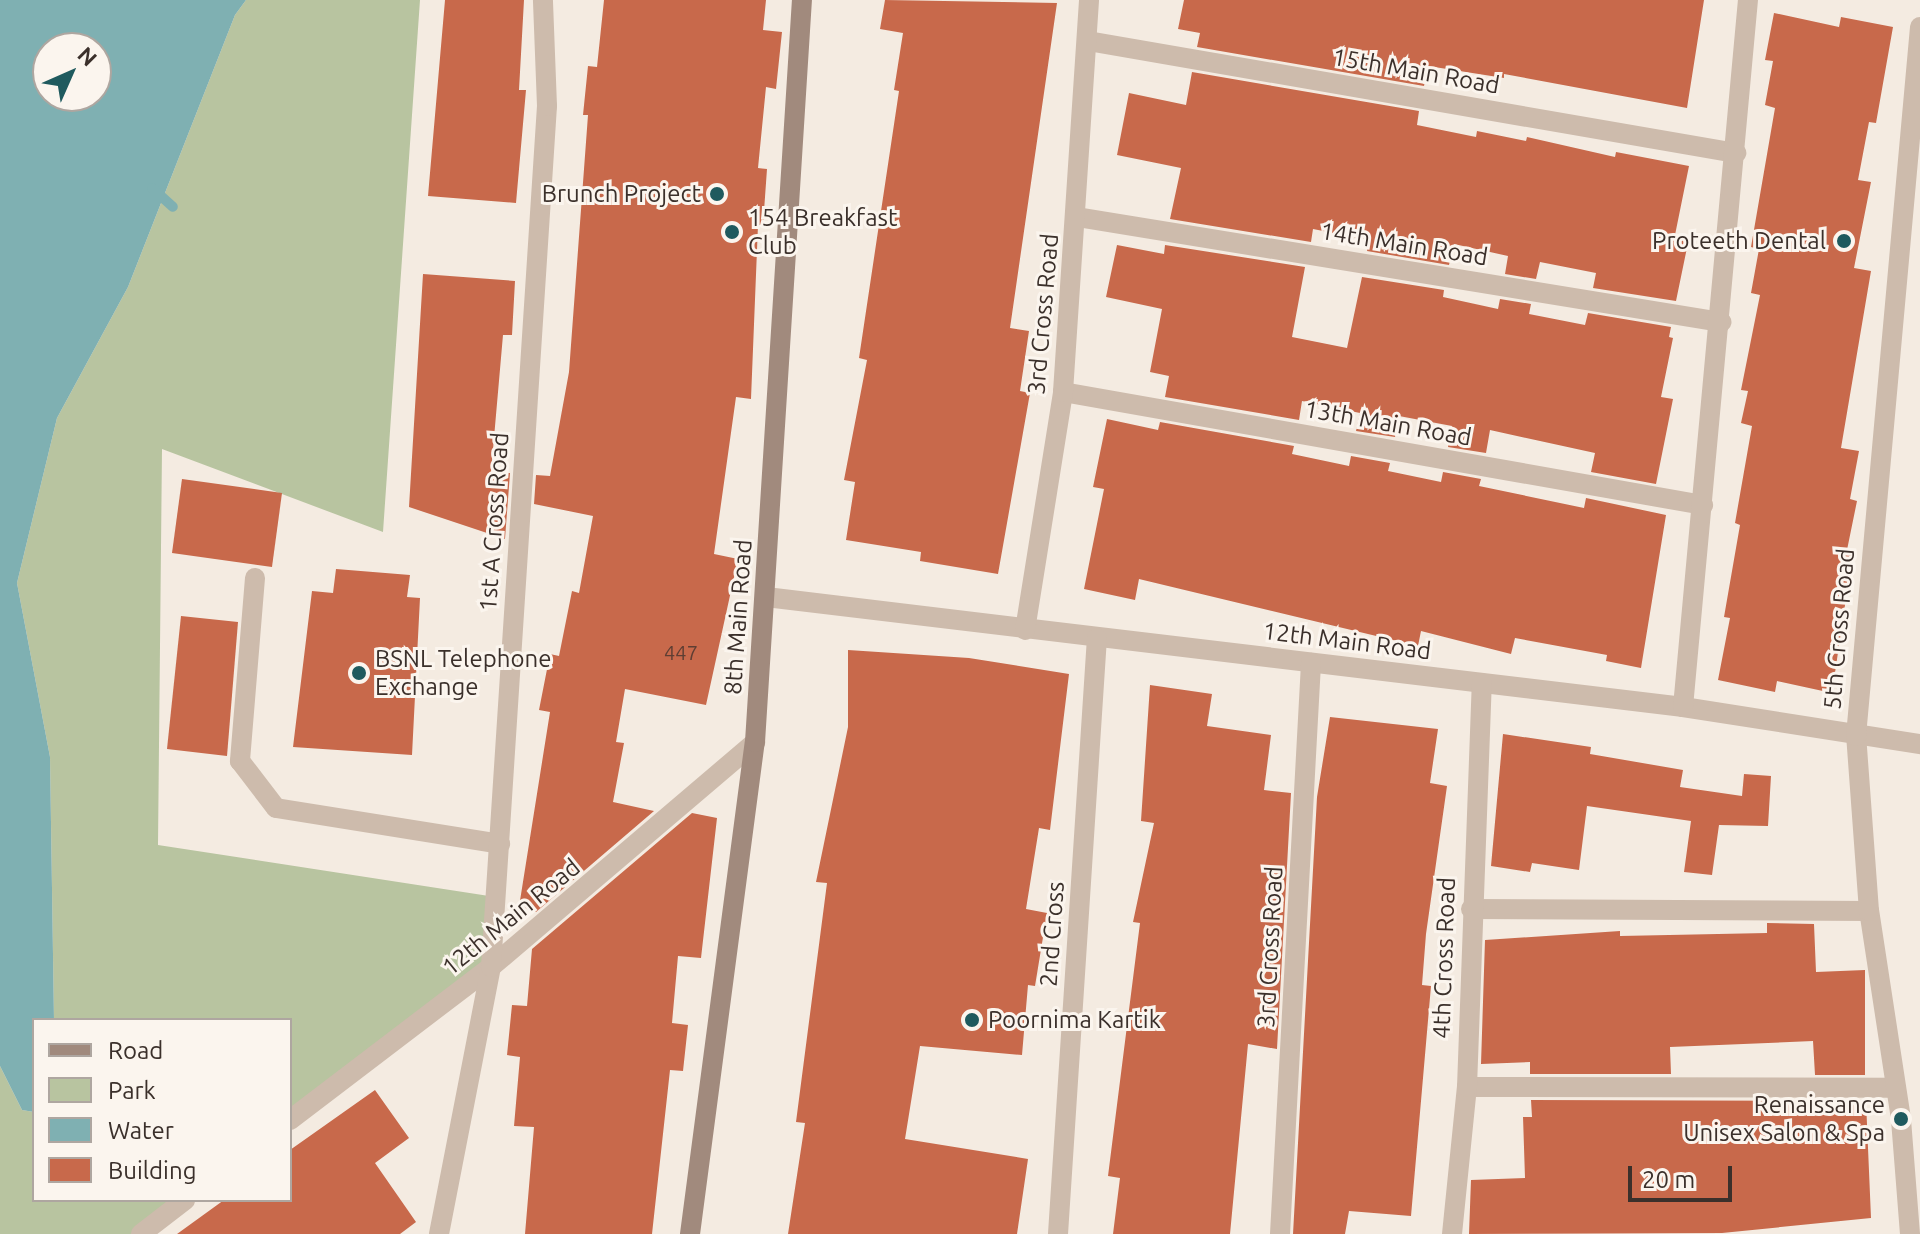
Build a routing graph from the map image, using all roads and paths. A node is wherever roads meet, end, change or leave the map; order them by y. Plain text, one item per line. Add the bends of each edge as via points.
1 (543, 0) edge
2 (802, 0) edge
3 (1089, 0) edge
4 (1748, 0) edge
5 (1920, 27) edge
6 (1088, 41) junction
7 (1736, 153) junction
8 (1077, 217) junction
9 (1721, 322) junction
10 (1063, 392) junction
11 (1703, 505) junction
12 (255, 578) dead end
13 (766, 597) junction
14 (1025, 630) junction
15 (1097, 638) junction
16 (1311, 663) junction
17 (1482, 683) junction
18 (1683, 707) junction
19 (1856, 736) junction
20 (755, 742) junction
21 (1920, 744) edge
22 (500, 844) junction
23 (1471, 909) junction
24 (1869, 911) junction
25 (491, 967) junction
26 (1467, 1087) junction
27 (1895, 1088) junction
28 (292, 1118) edge
29 (182, 1202) edge
30 (1909, 1233) edge
31 (141, 1234) edge
32 (439, 1234) edge
33 (690, 1234) edge
34 (1058, 1234) edge
35 (1280, 1234) edge
36 (1452, 1234) edge

1 - 22 street, 1st A Cross Road via 547,106
2 - 13 street, 8th Main Road
3 - 6 street, 3rd Cross Road
4 - 7 street
5 - 19 street, 5th Cross Road
6 - 7 street, 15th Main Road
6 - 8 street, 3rd Cross Road
7 - 9 street
8 - 9 street, 14th Main Road
8 - 10 street, 3rd Cross Road
9 - 11 street
10 - 11 street, 13th Main Road
10 - 14 street, 3rd Cross Road
11 - 18 street
12 - 22 street via 240,761 276,808
13 - 14 street, 12th Main Road
13 - 20 street, 8th Main Road
14 - 15 street, 12th Main Road
15 - 16 street, 12th Main Road
15 - 34 street, 2nd Cross
16 - 17 street, 12th Main Road
16 - 35 street, 3rd Cross Road
17 - 18 street, 12th Main Road
17 - 23 street, 4th Cross Road
18 - 19 street, 12th Main Road
19 - 21 street, 12th Main Road
19 - 24 street, 5th Cross Road
20 - 25 street, 12th Main Road
20 - 33 street, 8th Main Road
22 - 25 street, 1st A Cross Road
23 - 24 street
23 - 26 street, 4th Cross Road
24 - 27 street, 5th Cross Road
25 - 28 street, 12th Main Road
25 - 32 street, 1st A Cross Road
26 - 27 street
26 - 36 street, 4th Cross Road
27 - 30 street, 5th Cross Road
29 - 31 street

